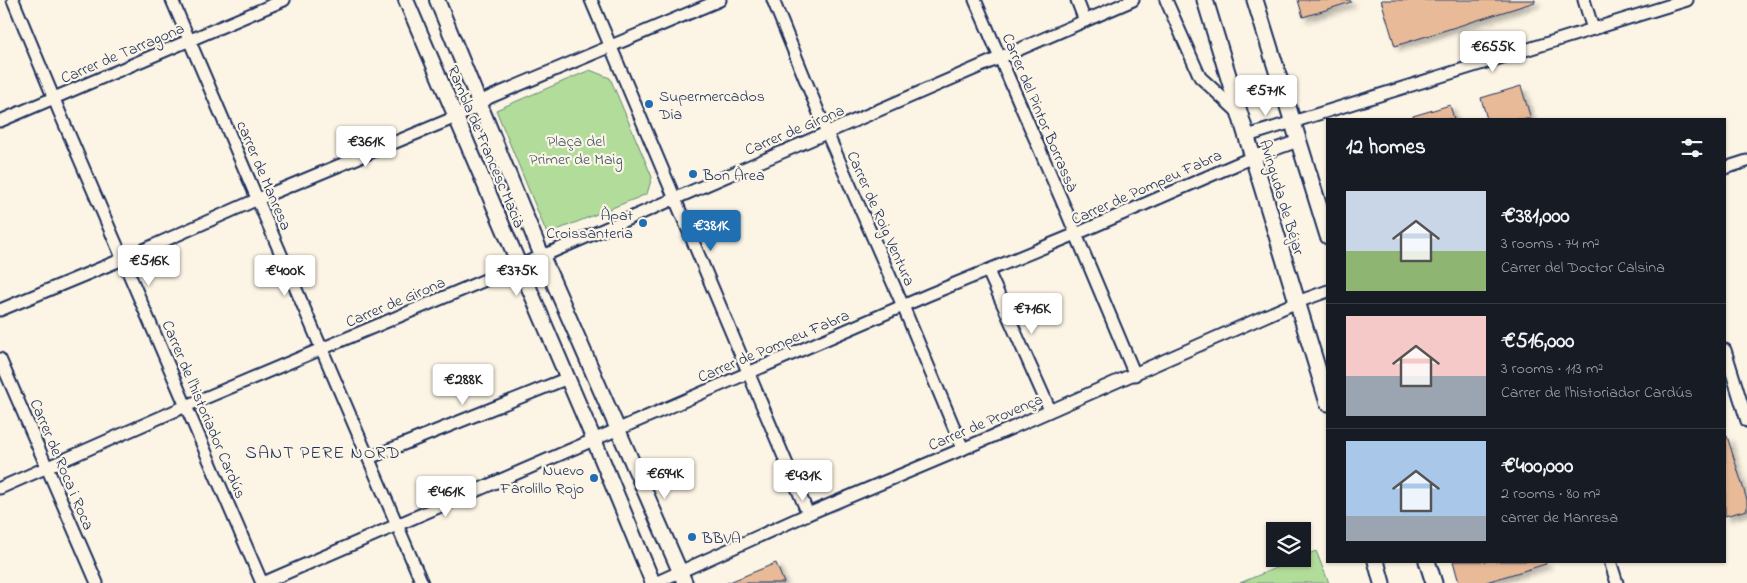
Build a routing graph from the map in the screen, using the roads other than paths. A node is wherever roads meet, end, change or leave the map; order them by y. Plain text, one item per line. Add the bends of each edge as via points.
1 (13, 0) edge
2 (172, 0) edge
3 (284, 0) edge
4 (406, 0) edge
5 (437, 0) edge
6 (591, 0) edge
7 (720, 0) edge
8 (773, 0) edge
9 (975, 0) edge
10 (1077, 0) edge
11 (1133, 0) edge
12 (1166, 0) edge
13 (1206, 0) edge
14 (1256, 0) edge
15 (1584, 0) edge
16 (1687, 0) edge
17 (1085, 21) junction
18 (1593, 30) junction
19 (190, 41) junction
20 (611, 46) junction
21 (1000, 58) junction
22 (54, 99) junction
23 (480, 105) junction
24 (1240, 115) junction
25 (456, 117) junction
26 (0, 122) edge
27 (1292, 122) junction
28 (827, 133) junction
29 (1247, 136) junction
30 (1298, 141) junction
31 (1254, 156) junction
32 (1747, 161) edge
33 (1726, 168) edge
34 (258, 199) junction
35 (674, 199) junction
36 (1326, 230) edge
37 (1076, 234) junction
38 (542, 256) junction
39 (123, 259) junction
40 (519, 266) junction
41 (988, 271) junction
42 (1326, 292) edge
43 (1297, 302) junction
44 (903, 306) junction
45 (0, 310) edge
46 (322, 350) junction
47 (1726, 353) edge
48 (0, 359) edge
49 (748, 374) junction
50 (1135, 374) junction
51 (568, 378) junction
52 (1326, 396) edge
53 (186, 406) junction
54 (1050, 410) junction
55 (1747, 421) edge
56 (618, 429) junction
57 (594, 440) junction
58 (963, 449) junction
59 (369, 458) junction
60 (47, 468) junction
61 (0, 488) edge
62 (808, 514) junction
63 (397, 525) junction
64 (1377, 563) edge
65 (1428, 563) edge
66 (1611, 563) edge
67 (682, 578) edge
68 (97, 583) edge
69 (263, 583) edge
70 (422, 583) edge
71 (654, 583) edge
72 (1382, 583) edge
73 (1434, 583) edge
74 (1617, 583) edge

1 - 22 street, Carrer de l'historiador Cardús
2 - 19 street, carrer de Manresa
3 - 19 street, Carrer de Tarragona
4 - 25 street, Rambla de Francesc Macià
5 - 23 street, Rambla de Francesc Macià
6 - 20 street
7 - 20 street
8 - 28 street, Carrer de Roig Ventura
9 - 21 street, Carrer del Pintor Borrassà
10 - 17 street
11 - 17 street, Carrer de Girona
12 - 24 street via 1200,77
13 - 24 main road, Avinguda de Béjar
14 - 27 main road, Avinguda de Béjar
15 - 18 street
16 - 18 street
17 - 21 street, Carrer de Girona
18 - 27 street
19 - 22 street, Carrer de Tarragona
19 - 34 street, carrer de Manresa
20 - 23 street via 488,98
20 - 35 street
21 - 28 street, Carrer de Girona
21 - 37 street, Carrer del Pintor Borrassà
22 - 26 street, Carrer de Tarragona
22 - 39 street, Carrer de l'historiador Cardús
23 - 25 street
23 - 38 street, Rambla de Francesc Macià
24 - 29 main road, Avinguda de Béjar
25 - 34 street
25 - 40 street, Rambla de Francesc Macià
27 - 29 street
27 - 30 main road, Avinguda de Béjar
28 - 35 street, Carrer de Girona
28 - 44 street, Carrer de Roig Ventura
29 - 31 main road, Avinguda de Béjar
30 - 31 street, Carrer de Pompeu Fabra
30 - 36 main road, Avinguda de Béjar
31 - 37 street, Carrer de Pompeu Fabra
31 - 43 main road, Avinguda de Béjar
32 - 33 street
34 - 39 street
34 - 46 street, carrer de Manresa
35 - 38 street, Carrer de Girona
35 - 49 street
37 - 41 street, Carrer de Pompeu Fabra
37 - 50 street, Carrer del Pintor Borrassà
38 - 40 street, Carrer de Girona
38 - 56 street, Rambla de Francesc Macià
39 - 45 street
39 - 53 street, Carrer de l'historiador Cardús
40 - 46 street, Carrer de Girona
40 - 51 street, Rambla de Francesc Macià
41 - 44 street, Carrer de Pompeu Fabra
41 - 54 street
42 - 43 street, Carrer de Provença
43 - 50 street, Carrer de Provença
43 - 52 main road, Avinguda de Béjar
44 - 49 street, Carrer de Pompeu Fabra
44 - 58 street, Carrer de Roig Ventura
46 - 53 street, Carrer de Girona
46 - 59 street, carrer de Manresa
47 - 55 street
48 - 60 street, Carrer de Roca i Roca
49 - 56 street, Carrer de Pompeu Fabra
49 - 62 street
50 - 54 street, Carrer de Provença
51 - 57 street, Rambla de Francesc Macià
51 - 59 street
53 - 60 street, Carrer de Girona
53 - 69 street, Carrer de l'historiador Cardús
54 - 58 street, Carrer de Provença
56 - 57 street, Carrer de Pompeu Fabra
56 - 67 street, Rambla de Francesc Macià
57 - 63 street, Carrer de Pompeu Fabra
57 - 71 street, Rambla de Francesc Macià
58 - 62 street, Carrer de Provença
59 - 63 street, carrer de Manresa
60 - 61 street, Carrer de Girona
60 - 68 street, Carrer de Roca i Roca
62 - 67 street, Carrer de Provença
63 - 69 street, Carrer de Pompeu Fabra
63 - 70 street, carrer de Manresa
64 - 72 main road
65 - 73 main road
66 - 74 street
67 - 71 street, Carrer de Provença

